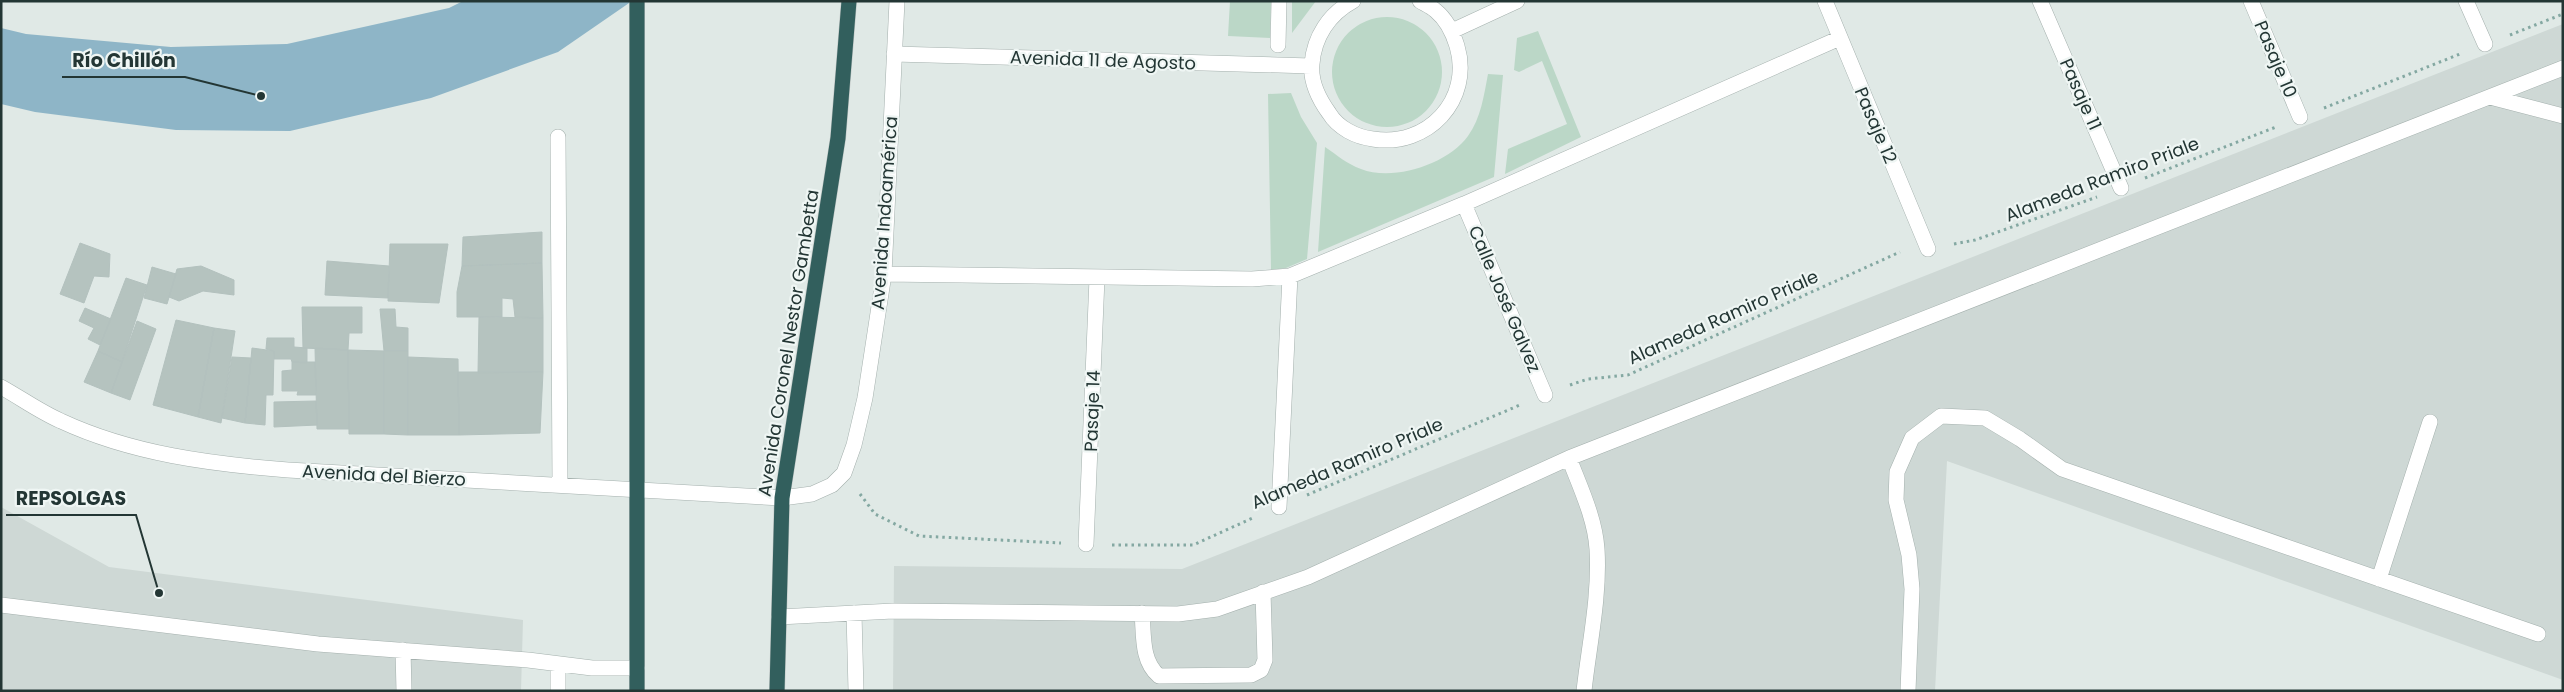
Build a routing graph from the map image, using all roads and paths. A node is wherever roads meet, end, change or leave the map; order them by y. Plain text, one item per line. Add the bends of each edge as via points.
1 (637, 1) edge
2 (849, 1) edge
3 (897, 1) edge
4 (1279, 1) edge
5 (1353, 1) edge
6 (1420, 1) edge
7 (1517, 1) edge
8 (1825, 1) edge
9 (2040, 1) edge
10 (2251, 1) edge
11 (2466, 1) edge
12 (2563, 14) edge
13 (1452, 31) junction
14 (1840, 38) junction
15 (2485, 44) junction
16 (1278, 45) dead end
17 (894, 54) junction
18 (1311, 66) junction
19 (2563, 68) edge
20 (2490, 97) junction
21 (2563, 116) edge
22 (2300, 117) junction
23 (558, 137) dead end
24 (2121, 188) junction
25 (1464, 204) junction
26 (1928, 249) junction
27 (884, 274) junction
28 (1290, 276) junction
29 (1097, 278) junction
30 (1, 386) edge
31 (1545, 395) junction
32 (2430, 422) dead end
33 (1569, 458) junction
34 (844, 473) junction
35 (560, 484) junction
36 (636, 488) junction
37 (782, 498) junction
38 (1278, 507) junction
39 (1086, 544) junction
40 (2379, 579) junction
41 (1263, 592) junction
42 (1, 605) edge
43 (854, 613) junction
44 (1142, 613) junction
45 (779, 617) junction
46 (2538, 634) dead end
47 (404, 650) junction
48 (558, 664) junction
49 (637, 668) junction
50 (404, 691) edge
51 (558, 691) edge
52 (637, 691) edge
53 (776, 691) edge
54 (856, 691) edge
55 (1584, 691) edge
56 (1908, 691) edge

1 - 36 highway
2 - 37 highway, Avenida Coronel Nestor Gambetta via 838,138
3 - 17 street, Avenida Indoamérica
4 - 16 street
5 - 18 street via 1326,23 1315,44
6 - 13 street via 1436,11
7 - 13 street
8 - 14 street, Pasaje 12
9 - 24 street, Pasaje 11
10 - 22 street, Pasaje 10
11 - 15 street
12 - 15 path, Alameda Ramiro Priale
13 - 18 street via 1461,60 1458,90 1443,116 1419,134 1390,142 1359,137 1334,121 1317,96
14 - 25 street
14 - 26 street, Pasaje 12
15 - 22 path, Alameda Ramiro Priale
17 - 18 street, Avenida 11 de Agosto
17 - 27 street, Avenida Indoamérica
19 - 20 street
20 - 21 street
20 - 33 street
22 - 24 path, Alameda Ramiro Priale
23 - 35 street
24 - 26 path, Alameda Ramiro Priale via 1975,240
25 - 28 street
25 - 31 street, Calle José Galvez
26 - 31 path, Alameda Ramiro Priale via 1902,251 1628,376 1588,379
27 - 29 street
27 - 34 street, Avenida Indoamérica via 865,398
28 - 29 street via 1252,280
28 - 38 street
29 - 39 street, Pasaje 14
30 - 35 street, Avenida del Bierzo via 60,421 126,445 210,464
31 - 38 path, Alameda Ramiro Priale
32 - 40 street
33 - 41 street via 1308,577
33 - 55 street via 1590,515 1597,548
34 - 37 street via 832,485 812,494
34 - 39 path, Alameda Ramiro Priale via 875,514 919,536
35 - 36 street, Avenida del Bierzo
36 - 37 street, Avenida del Bierzo
36 - 49 highway
37 - 45 highway, Avenida Coronel Nestor Gambetta
38 - 39 path, Alameda Ramiro Priale via 1193,545
40 - 46 street
40 - 56 street via 2062,469 1985,418 1941,416 1912,438 1897,472 1896,500 1909,556 1912,589
41 - 44 street via 1217,608 1178,614
41 - 44 street via 1266,660 1260,670 1251,675 1159,676 1150,669 1147,660
42 - 47 street via 318,644
43 - 44 street
43 - 45 street
43 - 54 street
45 - 53 highway, Avenida Coronel Nestor Gambetta
47 - 48 street
47 - 50 street
48 - 49 street
48 - 51 street
49 - 52 highway

